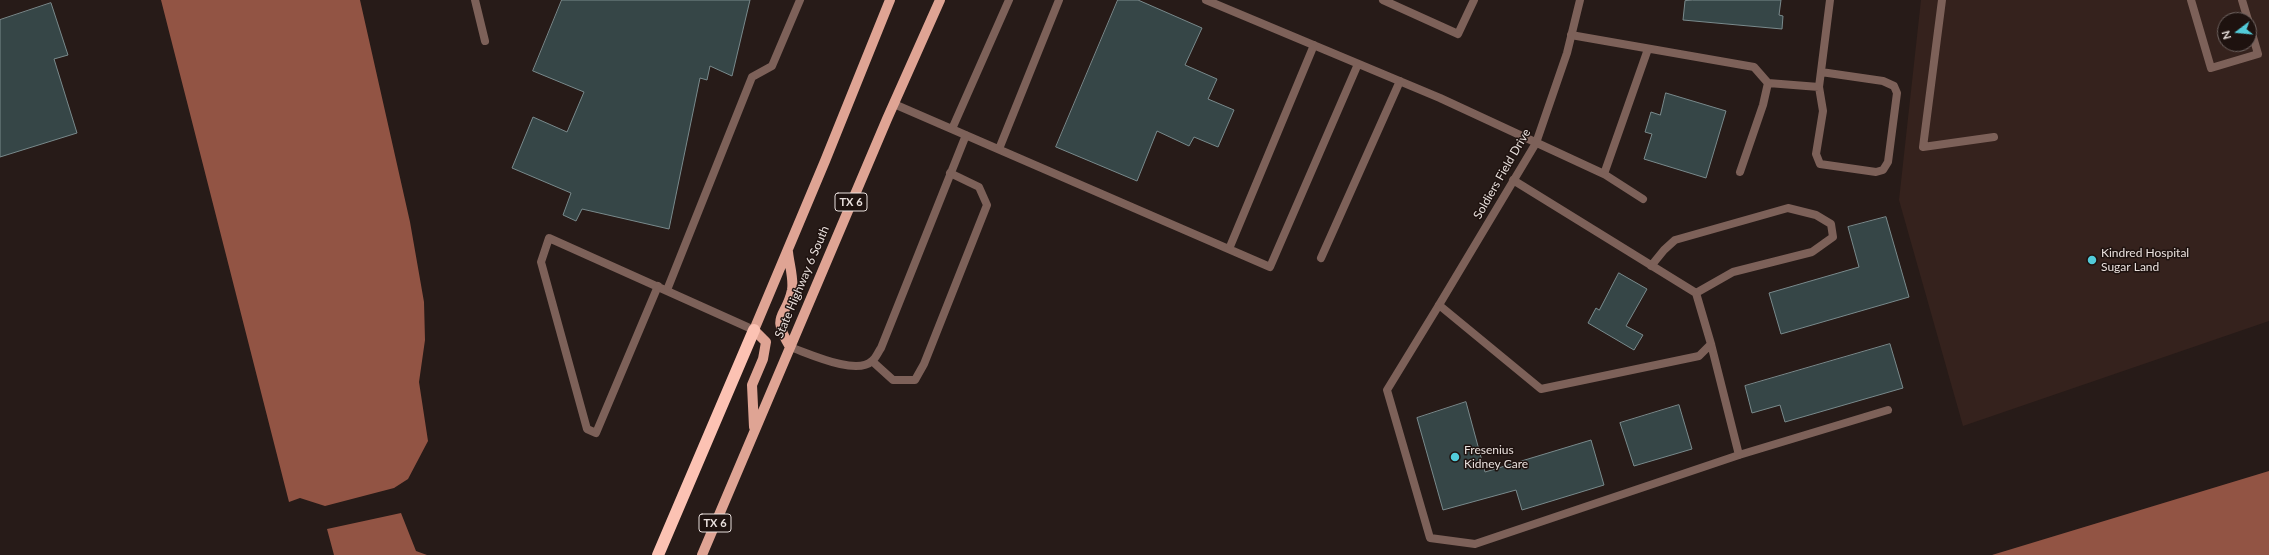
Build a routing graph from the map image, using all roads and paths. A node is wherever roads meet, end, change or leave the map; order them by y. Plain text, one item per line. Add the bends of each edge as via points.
1 (475, 0) edge
2 (800, 0) edge
3 (890, 0) edge
4 (940, 0) edge
5 (1009, 0) edge
6 (1059, 0) edge
7 (1206, 0) edge
8 (1383, 0) edge
9 (1474, 0) edge
10 (1580, 0) edge
11 (1830, 0) edge
12 (1942, 0) edge
13 (2191, 0) edge
14 (2242, 0) edge
15 (2246, 12) edge
16 (1571, 35) junction
17 (485, 41) dead end
18 (1314, 45) junction
19 (1648, 49) junction
20 (2257, 50) edge
21 (1358, 64) junction
22 (1821, 72) junction
23 (1400, 81) junction
24 (1768, 83) junction
25 (1819, 87) junction
26 (894, 104) junction
27 (952, 129) junction
28 (966, 135) junction
29 (1994, 137) dead end
30 (1536, 143) junction
31 (999, 149) junction
32 (1740, 172) dead end
33 (950, 173) junction
34 (1604, 174) junction
35 (1513, 180) junction
36 (1643, 199) dead end
37 (1229, 249) junction
38 (787, 250) junction
39 (1321, 258) dead end
40 (1651, 266) junction
41 (658, 286) junction
42 (667, 290) junction
43 (1696, 293) junction
44 (1439, 304) junction
45 (754, 330) junction
46 (1711, 344) junction
47 (790, 347) junction
48 (872, 362) junction
49 (1888, 410) dead end
50 (754, 431) junction
51 (1739, 455) junction
52 (658, 555) edge
53 (702, 555) edge

1 - 17 street
2 - 42 street via 772,66 752,76
3 - 38 main road
4 - 26 main road, State Highway 6 South / TX 6
5 - 27 street
6 - 31 street
7 - 18 street
8 - 9 street via 1458,34
10 - 16 street, Soldiers Field Drive
11 - 22 street
12 - 29 street via 1923,147
13 - 20 street via 2211,68 2258,54
14 - 15 street
16 - 19 street
16 - 30 street, Soldiers Field Drive
18 - 21 street
18 - 37 street
19 - 24 street via 1754,66
19 - 34 street
21 - 23 street
21 - 37 street via 1270,267
22 - 25 street
22 - 25 street via 1883,80 1894,86 1897,93 1888,162 1883,170 1876,172 1820,164 1816,154 1823,111
23 - 30 street
23 - 39 street
24 - 25 street
24 - 32 street
26 - 27 street
26 - 47 main road, State Highway 6 South / TX 6
27 - 28 street
28 - 31 street
28 - 33 street
30 - 34 street
30 - 35 street, Soldiers Field Drive
31 - 37 street
33 - 48 street via 881,348
33 - 48 street via 978,187 987,205 924,364 914,380 894,380
34 - 36 street
35 - 40 street
35 - 44 street, Soldiers Field Drive
38 - 45 main road
38 - 47 main road via 792,289 780,317 780,330
40 - 43 street
40 - 43 street via 1675,240 1788,208 1816,215 1831,224 1833,237 1812,252 1733,272
41 - 41 street via 596,432 587,429 541,262 549,238
41 - 42 street
42 - 45 street
43 - 46 street
44 - 46 street via 1541,388 1699,356
44 - 51 street, Soldiers Field Drive via 1386,390 1430,538 1475,544
45 - 50 main road via 766,342 763,359 752,385
45 - 52 highway
46 - 51 street
47 - 48 street via 842,365 858,366
47 - 50 main road, State Highway 6 South / TX 6
49 - 51 street
50 - 53 main road, State Highway 6 South / TX 6

